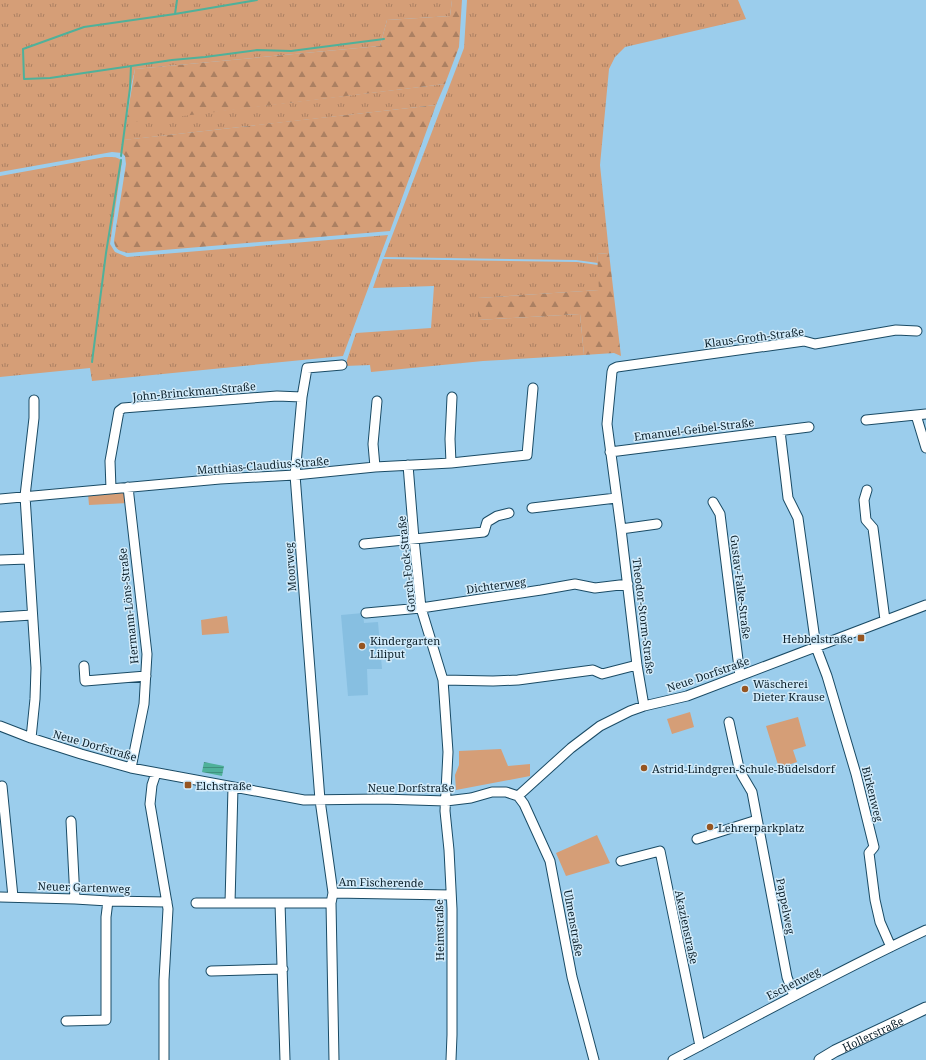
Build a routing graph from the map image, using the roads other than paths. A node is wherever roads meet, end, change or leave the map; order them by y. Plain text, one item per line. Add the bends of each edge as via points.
1 (917, 331) dead end
2 (342, 365) dead end
3 (617, 367) joint
4 (533, 388) dead end
5 (302, 397) junction
6 (452, 397) dead end
7 (34, 400) dead end
8 (376, 401) dead end
9 (926, 414) edge
10 (916, 415) junction
11 (866, 420) dead end
12 (809, 427) dead end
13 (780, 431) junction
14 (926, 448) edge
15 (610, 452) junction
16 (451, 463) junction
17 (408, 465) junction
18 (375, 468) junction
19 (295, 475) junction
20 (128, 487) junction
21 (111, 489) junction
22 (867, 490) dead end
23 (25, 496) junction
24 (616, 498) junction
25 (0, 499) edge
26 (713, 502) dead end
27 (532, 508) dead end
28 (509, 514) dead end
29 (657, 524) dead end
30 (621, 529) junction
31 (414, 539) junction
32 (364, 544) dead end
33 (28, 559) junction
34 (0, 560) edge
35 (628, 584) junction
36 (926, 604) edge
37 (421, 608) junction
38 (366, 613) dead end
39 (32, 615) junction
40 (0, 617) edge
41 (885, 620) junction
42 (816, 647) junction
43 (637, 665) junction
44 (84, 666) dead end
45 (146, 676) junction
46 (740, 676) junction
47 (443, 680) junction
48 (644, 706) junction
49 (729, 722) dead end
50 (0, 726) edge
51 (31, 738) junction
52 (130, 768) junction
53 (156, 773) junction
54 (2, 786) dead end
55 (233, 787) junction
56 (518, 796) junction
57 (320, 800) junction
58 (446, 801) junction
59 (757, 820) junction
60 (71, 821) dead end
61 (697, 839) dead end
62 (621, 861) dead end
63 (333, 893) junction
64 (451, 895) junction
65 (0, 897) edge
66 (13, 897) junction
67 (75, 899) junction
68 (108, 901) junction
69 (167, 902) junction
70 (280, 902) junction
71 (196, 903) dead end
72 (230, 903) junction
73 (331, 903) junction
74 (926, 930) edge
75 (891, 946) junction
76 (282, 969) junction
77 (212, 971) dead end
78 (794, 996) junction
79 (926, 1008) edge
80 (66, 1021) dead end
81 (700, 1046) junction
82 (164, 1060) edge
83 (285, 1060) edge
84 (334, 1060) edge
85 (451, 1060) edge
86 (594, 1060) edge
87 (673, 1060) edge
88 (820, 1060) edge

1 - 3 street, Klaus-Groth-Straße via 896,330 815,344 804,341
2 - 5 street, Moorweg via 307,368
3 - 15 street, Theodor-Storm-Straße via 613,368 612,372 607,424
4 - 16 street, Matthias-Claudius-Straße via 527,455
5 - 19 street, Moorweg
5 - 21 street, John-Brinckman-Straße via 277,396 123,408 119,411 110,461
6 - 16 street
7 - 23 street
8 - 18 street via 373,444
9 - 10 street
10 - 11 street
10 - 14 street
12 - 13 street, Emanuel-Geibel-Straße
13 - 15 street, Emanuel-Geibel-Straße
13 - 42 street via 788,498 798,518
15 - 24 street, Theodor-Storm-Straße
16 - 17 street, Matthias-Claudius-Straße
17 - 18 street, Matthias-Claudius-Straße
17 - 31 street, Gorch-Fock-Straße
18 - 19 street, Matthias-Claudius-Straße
19 - 20 street, Matthias-Claudius-Straße
19 - 57 street, Moorweg
20 - 21 street, Matthias-Claudius-Straße
20 - 45 street, Hermann-Löns-Straße via 147,654
21 - 23 street, Matthias-Claudius-Straße
22 - 41 street via 864,500 866,520 873,528
23 - 25 street, Matthias-Claudius-Straße
23 - 33 street
24 - 27 street
24 - 30 street, Theodor-Storm-Straße
26 - 46 street, Gustav-Falke-Straße via 720,514
28 - 31 street via 497,516 487,522 484,532
29 - 30 street
30 - 35 street, Theodor-Storm-Straße
31 - 32 street
31 - 37 street, Gorch-Fock-Straße
33 - 34 street
33 - 39 street
35 - 37 street, Dichterweg via 595,588 574,584
35 - 43 street, Theodor-Storm-Straße
36 - 41 street, Neue Dorfstraße
37 - 38 street, Dichterweg
37 - 47 street, Gorch-Fock-Straße
39 - 40 street
39 - 51 street via 36,668
41 - 42 street, Neue Dorfstraße
42 - 46 street, Neue Dorfstraße
42 - 75 street, Birkenweg via 830,683 870,827 874,847 869,853 875,900 880,922
43 - 47 street via 602,674 593,670 512,680
43 - 48 street, Theodor-Storm-Straße
44 - 45 street via 85,681
45 - 52 street, Hermann-Löns-Straße via 144,704
46 - 48 street, Neue Dorfstraße via 687,696
47 - 58 street, Gorch-Fock-Straße via 448,752
48 - 56 street, Neue Dorfstraße via 600,726 571,748
49 - 59 street, Pappelweg via 739,768 752,792
50 - 51 street, Neue Dorfstraße
51 - 52 street, Neue Dorfstraße
52 - 53 street, Neue Dorfstraße
53 - 55 street, Neue Dorfstraße
53 - 69 street via 150,804
54 - 66 street
55 - 57 street, Neue Dorfstraße via 304,800
55 - 72 street
56 - 58 street, Neue Dorfstraße via 506,792 492,792
56 - 86 street, Ulmenstraße via 550,860 572,977
57 - 58 street, Neue Dorfstraße
57 - 63 street, Am Fischerende
58 - 64 street, Heimstraße
59 - 61 street
59 - 78 street, Pappelweg via 787,978
60 - 67 street
62 - 81 street, Akazienstraße via 660,851
63 - 64 street, Am Fischerende
63 - 73 street
64 - 85 street, Heimstraße
65 - 66 street, Neuer Gartenweg
66 - 67 street, Neuer Gartenweg
67 - 68 street, Neuer Gartenweg
68 - 69 street, Neuer Gartenweg
68 - 80 street via 106,1020
69 - 82 street
70 - 72 street
70 - 73 street
70 - 76 street
71 - 72 street
73 - 84 street
74 - 75 street, Eschenweg
75 - 78 street, Eschenweg
76 - 77 street
76 - 83 street
78 - 81 street, Eschenweg
79 - 88 main road, Hollerstraße via 835,1050
81 - 87 street, Eschenweg

